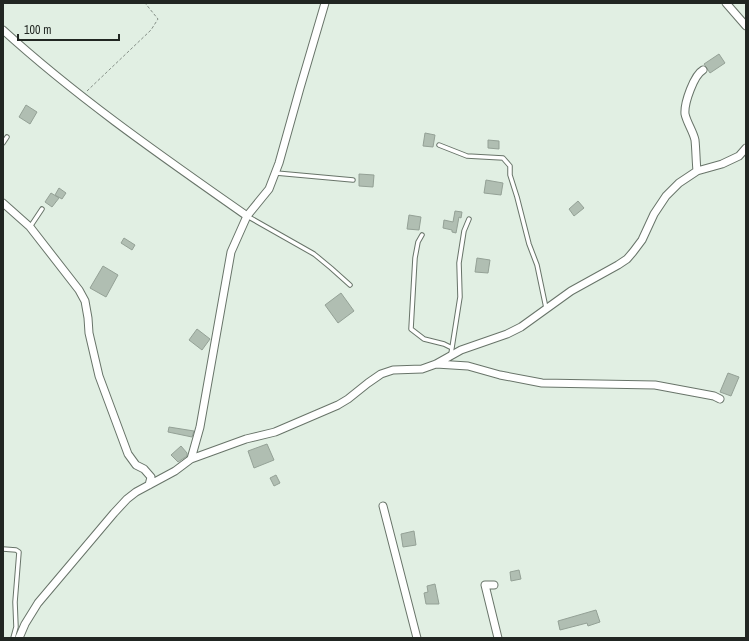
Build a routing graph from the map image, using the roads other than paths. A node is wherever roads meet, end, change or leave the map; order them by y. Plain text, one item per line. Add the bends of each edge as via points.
1 (325, 3) edge
2 (726, 3) edge
3 (746, 26) edge
4 (3, 30) edge
5 (703, 70) dead end
6 (7, 137) dead end
7 (3, 144) edge
8 (439, 145) dead end
9 (746, 148) edge
10 (697, 171) junction
11 (276, 173) junction
12 (353, 180) dead end
13 (3, 203) edge
14 (42, 208) dead end
15 (246, 216) junction
16 (469, 219) dead end
17 (30, 227) junction
18 (422, 235) dead end
19 (350, 286) dead end
20 (546, 309) junction
21 (451, 351) junction
22 (436, 364) junction
23 (720, 399) dead end
24 (191, 459) junction
25 (149, 485) junction
26 (383, 506) dead end
27 (3, 549) edge
28 (494, 585) dead end
29 (13, 638) edge
30 (20, 638) edge
31 (417, 638) edge
32 (498, 638) edge

1 - 11 street
2 - 3 street
4 - 15 street via 131,134
5 - 10 street via 699,72 691,87 685,114 694,139
6 - 7 lane
8 - 20 lane via 467,156 503,158 510,166 510,175 537,265
9 - 10 street via 739,156 722,164
10 - 20 street via 666,196 638,246 627,259 583,283
11 - 12 lane
11 - 15 street via 269,189
13 - 17 street
14 - 17 lane
15 - 19 lane via 314,254
15 - 24 street via 231,252 200,427
16 - 21 lane via 464,231 459,263 460,297
17 - 25 street via 85,301 98,376 128,454 151,477
18 - 21 lane via 415,258 411,329 424,339 444,344
20 - 21 street via 507,334
21 - 22 street
22 - 23 street via 468,366 542,383 655,385
22 - 24 street via 422,369 400,369 381,374 338,405 275,432 246,439
24 - 25 street
25 - 30 street via 127,499 38,603
26 - 31 street
27 - 29 lane via 19,552 16,627
28 - 32 street via 485,585

